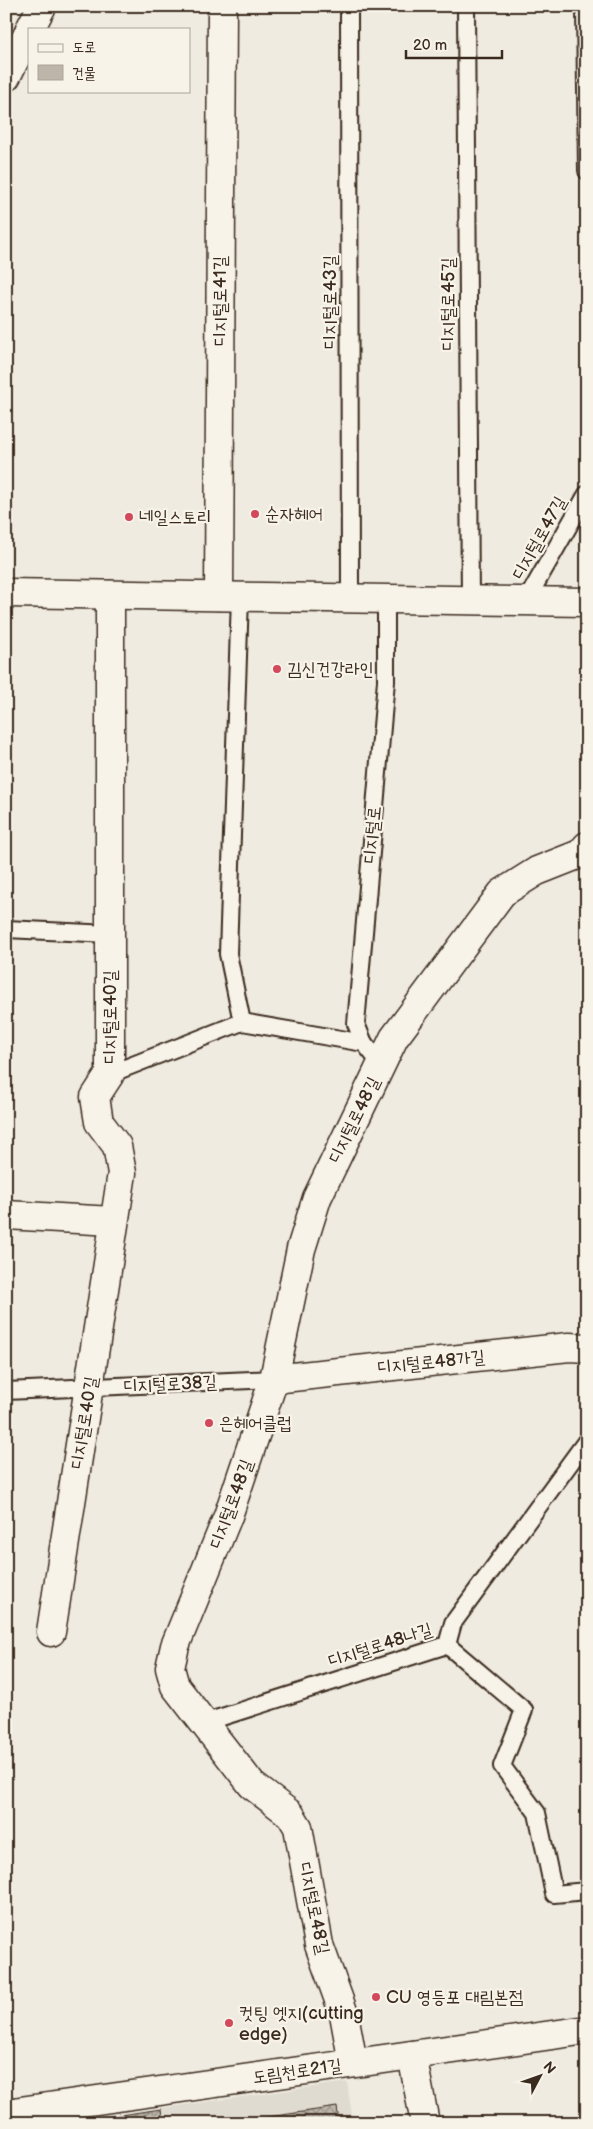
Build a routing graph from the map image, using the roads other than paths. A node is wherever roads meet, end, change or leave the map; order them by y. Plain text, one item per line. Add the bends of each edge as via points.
1 (42, 6) edge
2 (222, 6) edge
3 (349, 6) edge
4 (466, 6) edge
5 (585, 6) edge
6 (31, 28) edge
7 (28, 34) edge
8 (6, 77) edge
9 (587, 171) edge
10 (587, 494) edge
11 (6, 593) edge
12 (110, 595) junction
13 (230, 597) junction
14 (350, 598) junction
15 (386, 599) junction
16 (470, 601) junction
17 (526, 601) junction
18 (587, 602) edge
19 (587, 846) edge
20 (6, 930) edge
21 (110, 934) junction
22 (242, 1022) junction
23 (373, 1054) junction
24 (110, 1074) junction
25 (6, 1215) edge
26 (113, 1221) junction
27 (587, 1348) edge
28 (274, 1379) junction
29 (90, 1388) junction
30 (6, 1391) edge
31 (587, 1440) edge
32 (51, 1632) dead end
33 (446, 1645) junction
34 (204, 1723) junction
35 (587, 1891) edge
36 (587, 2030) edge
37 (412, 2055) junction
38 (353, 2063) junction
39 (6, 2113) edge
40 (425, 2123) edge

1 - 6 street
2 - 13 street, 디지털로41길
3 - 14 lane, 디지털로43길
4 - 16 lane, 디지털로45길
5 - 9 lane
7 - 8 street
10 - 17 lane, 디지털로47길
11 - 12 street
12 - 13 street
12 - 21 street, 디지털로40길
13 - 14 street
13 - 22 lane via 228,954
14 - 15 street
15 - 16 street
15 - 23 lane, 디지털로 via 386,681 356,1024
16 - 17 street
17 - 18 street
19 - 23 street, 디지털로48길 via 580,854 537,871 502,893 394,1038
20 - 21 lane
21 - 24 street, 디지털로40길
22 - 23 lane
22 - 24 lane
23 - 28 street, 디지털로48길 via 317,1198 301,1249
24 - 26 street, 디지털로40길 via 95,1097 99,1122 116,1146 122,1172
25 - 26 street
26 - 29 street, 디지털로40길
27 - 28 street, 디지털로48가길 via 569,1347
28 - 29 lane, 디지털로38길
28 - 34 street, 디지털로48길 via 228,1516 174,1646 170,1668 175,1686
29 - 30 lane, 디지털로38길
29 - 32 street, 디지털로40길
31 - 33 lane, 디지털로48나길 via 453,1623
33 - 34 lane, 디지털로48나길
33 - 35 lane via 524,1710 502,1766 537,1814 554,1894
34 - 38 street, 디지털로48길 via 252,1785 290,1814 298,1827 319,1945 344,2014
36 - 37 street, 도림천로21길
37 - 38 street, 도림천로21길
37 - 40 street
38 - 39 street, 도림천로21길

